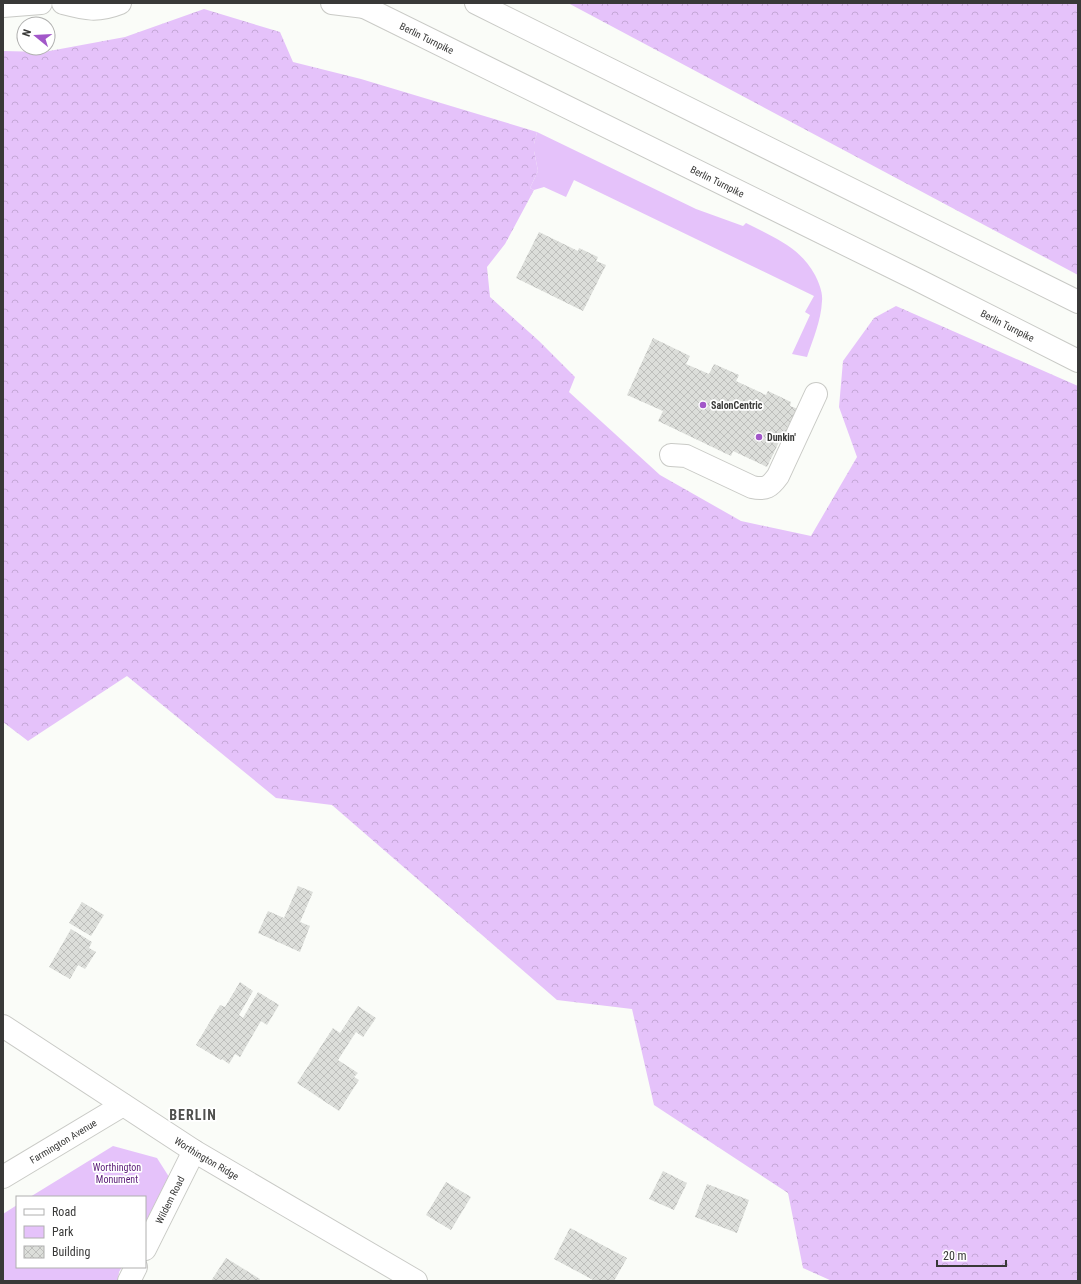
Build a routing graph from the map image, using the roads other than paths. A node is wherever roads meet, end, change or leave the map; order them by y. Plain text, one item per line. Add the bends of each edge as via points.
1 (41, 3) edge
2 (63, 3) edge
3 (120, 3) edge
4 (332, 3) edge
5 (476, 3) edge
6 (360, 5) edge
7 (3, 6) edge
8 (1078, 302) edge
9 (1078, 361) edge
10 (816, 394) dead end
11 (670, 455) dead end
12 (3, 1026) edge
13 (123, 1105) junction
14 (194, 1151) junction
15 (3, 1177) edge
16 (146, 1247) edge
17 (136, 1268) edge
18 (129, 1281) edge
19 (416, 1281) edge

1 - 7 main road
2 - 3 main road via 92,9
4 - 6 main road, Berlin Turnpike
5 - 8 main road
6 - 9 main road, Berlin Turnpike
10 - 11 main road via 771,486 762,489 752,487 686,456
12 - 13 main road, Worthington Ridge
13 - 14 main road, Worthington Ridge
13 - 15 main road, Farmington Avenue
14 - 16 main road, Wildem Road
14 - 19 main road, Worthington Ridge
17 - 18 main road

